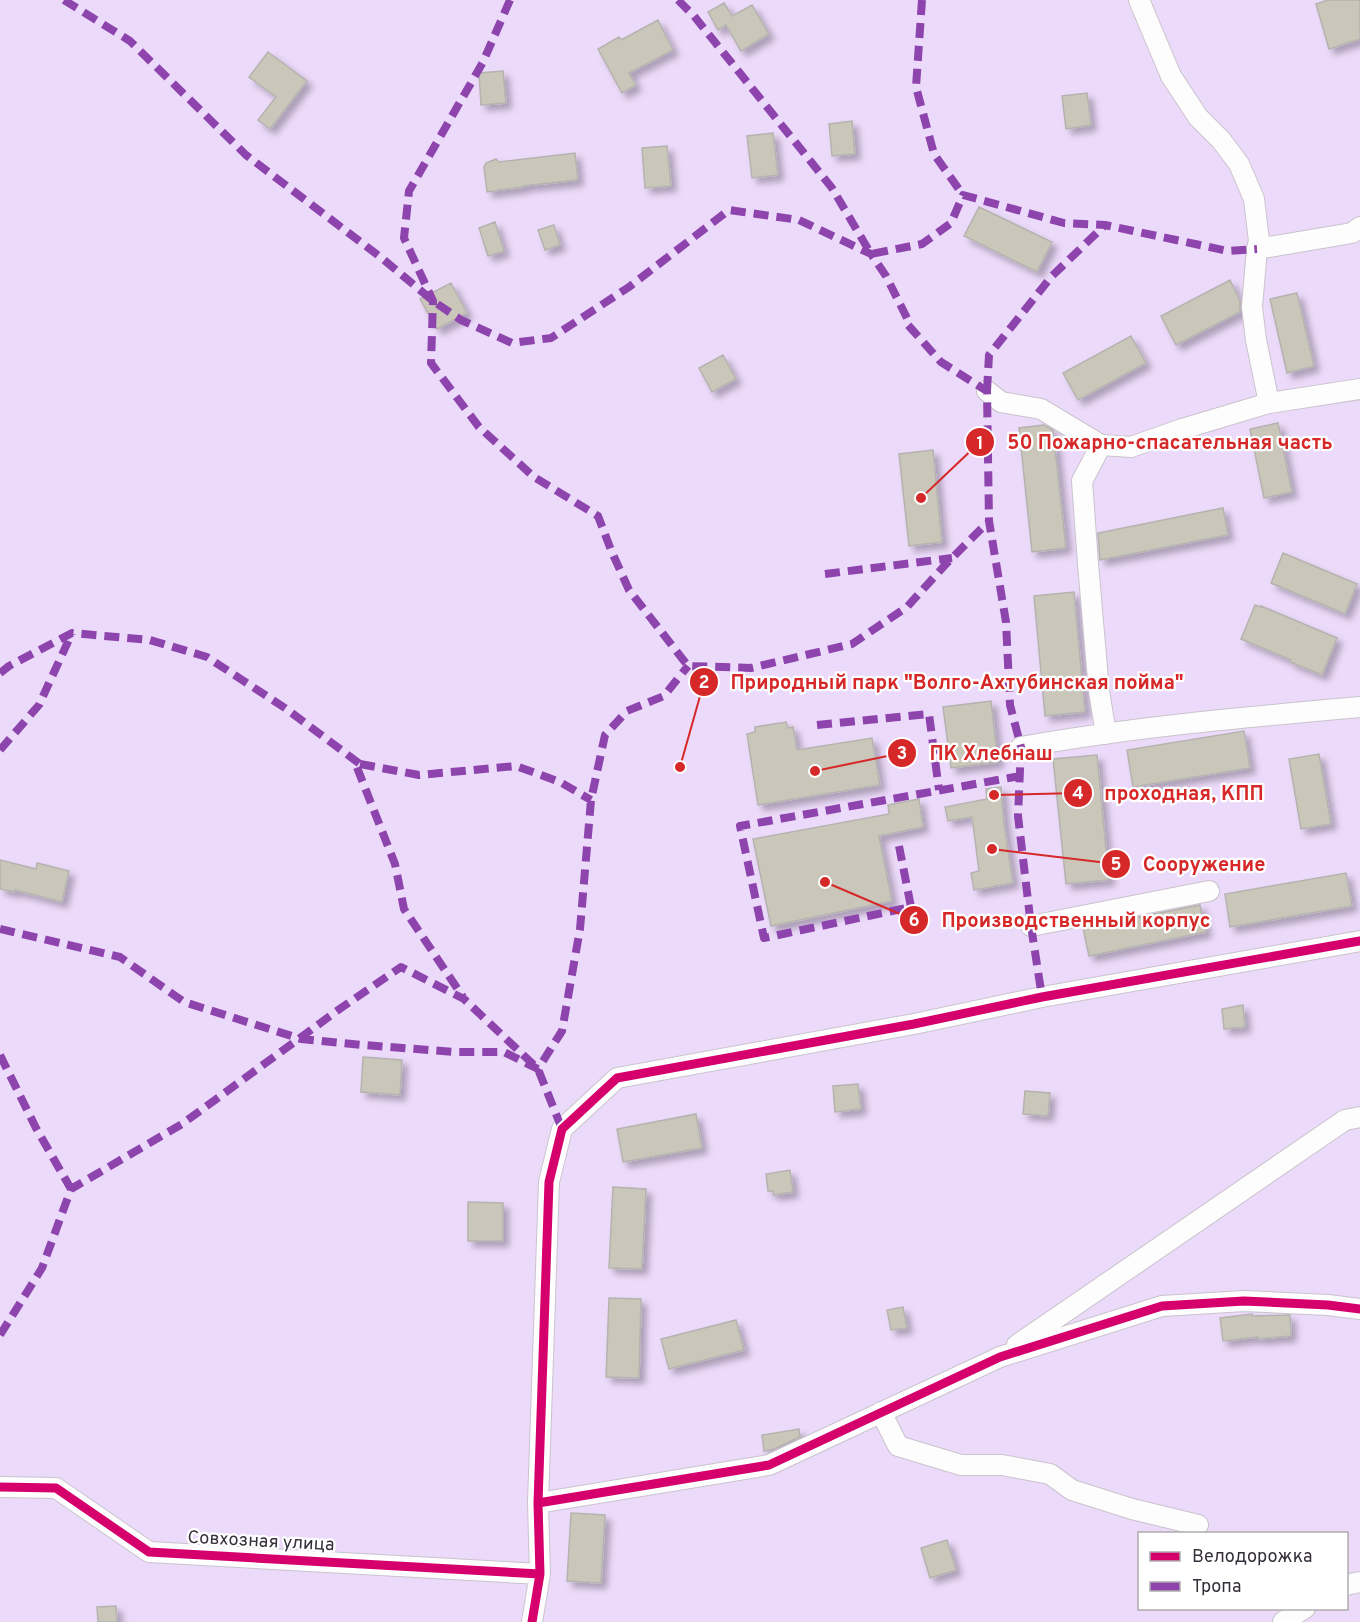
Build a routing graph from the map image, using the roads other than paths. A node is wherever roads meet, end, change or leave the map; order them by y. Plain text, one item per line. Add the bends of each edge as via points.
1 (1139, 0) edge
2 (1360, 227) edge
3 (1257, 249) junction
4 (1360, 389) edge
5 (987, 391) dead end
6 (1269, 404) junction
7 (1101, 445) junction
8 (1360, 707) edge
9 (1106, 734) junction
10 (1021, 747) dead end
11 (1209, 891) dead end
12 (1031, 926) dead end
13 (1360, 941) edge
14 (1360, 1117) edge
15 (1360, 1309) edge
16 (1000, 1357) junction
17 (881, 1412) junction
18 (0, 1487) edge
19 (538, 1503) junction
20 (1198, 1525) dead end
21 (540, 1574) junction
22 (1302, 1610) edge
23 (532, 1622) edge
24 (1283, 1622) edge

1 - 3 street via 1171,76 1198,117 1239,164 1254,199
2 - 3 street via 1352,233
3 - 6 street via 1252,307
4 - 6 street
5 - 7 street via 1001,402 1041,409
6 - 7 street via 1131,447
7 - 9 street via 1082,481
8 - 9 street
9 - 10 street
11 - 12 street
13 - 19 street via 617,1078 562,1129 549,1182
14 - 16 street via 1345,1120
15 - 16 street via 1244,1301 1162,1306
16 - 17 street
17 - 19 street via 769,1465
17 - 20 street via 898,1446 961,1465 1002,1465 1050,1473 1072,1490
18 - 21 street, Совхозная улица via 56,1488 149,1552
19 - 21 street
21 - 23 street
22 - 24 street

